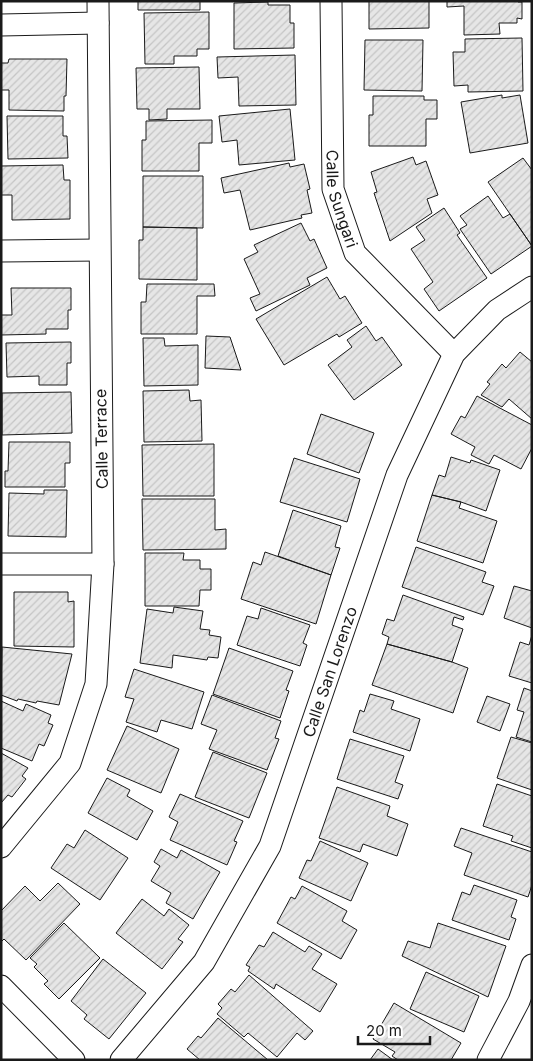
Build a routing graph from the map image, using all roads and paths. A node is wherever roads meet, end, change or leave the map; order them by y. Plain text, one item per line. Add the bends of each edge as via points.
1 (98, 1) edge
2 (331, 1) edge
3 (98, 23) junction
4 (1, 25) edge
5 (99, 250) junction
6 (1, 251) edge
7 (532, 287) edge
8 (454, 354) junction
9 (1, 564) edge
10 (103, 564) junction
11 (1, 847) edge
12 (532, 965) edge
13 (1, 986) edge
14 (74, 1060) edge
15 (121, 1060) edge
16 (488, 1060) edge

1 - 3 street, Calle Terrace
2 - 8 street, Calle Sungari via 332,189 355,253
3 - 4 street
3 - 5 street, Calle Terrace
5 - 6 street
5 - 10 street, Calle Terrace
7 - 8 street, Calle San Lorenzo via 497,310
8 - 15 street, Calle San Lorenzo via 397,475 270,846 204,962
9 - 10 street
10 - 11 street, Calle Terrace via 96,684 70,763
12 - 16 street via 520,1001
13 - 14 street

